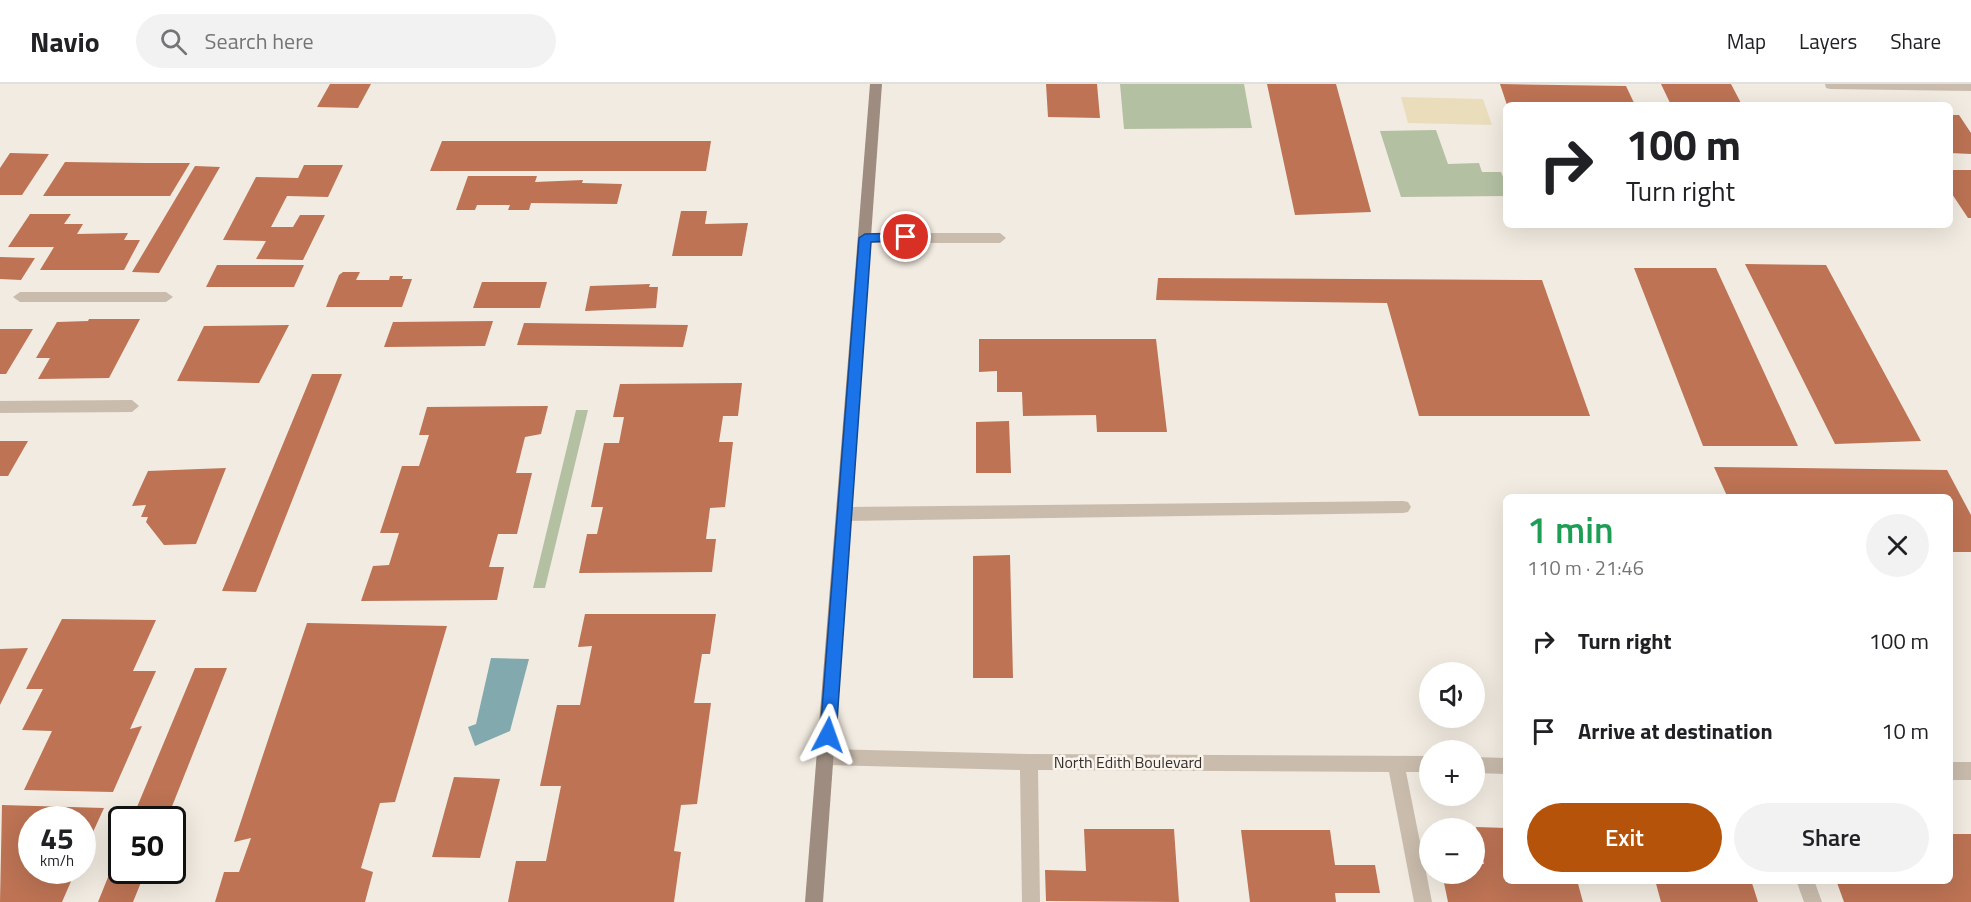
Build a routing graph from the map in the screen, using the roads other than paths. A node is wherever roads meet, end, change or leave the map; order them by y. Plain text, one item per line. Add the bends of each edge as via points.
1 (876, 84) edge
2 (1829, 85) edge
3 (1971, 87) edge
4 (865, 238) junction
5 (1000, 238) dead end
6 (20, 297) dead end
7 (166, 297) dead end
8 (132, 406) dead end
9 (0, 407) edge
10 (1403, 507) dead end
11 (844, 514) junction
12 (826, 757) junction
13 (1029, 762) junction
14 (1396, 763) junction
15 (1419, 764) edge
16 (1485, 765) edge
17 (1503, 766) edge
18 (1953, 771) edge
19 (1971, 771) edge
20 (1806, 884) edge
21 (814, 902) edge
22 (1031, 902) edge
23 (1423, 902) edge
24 (1813, 902) edge

1 - 4 main road
2 - 3 street
4 - 5 street
4 - 11 main road
6 - 7 street
8 - 9 street
10 - 11 street
11 - 12 main road
12 - 13 street, North Edith Boulevard
12 - 21 main road
13 - 14 street, North Edith Boulevard
13 - 22 street
14 - 15 street, North Edith Boulevard
14 - 23 street
16 - 17 street
18 - 19 street
20 - 24 street

